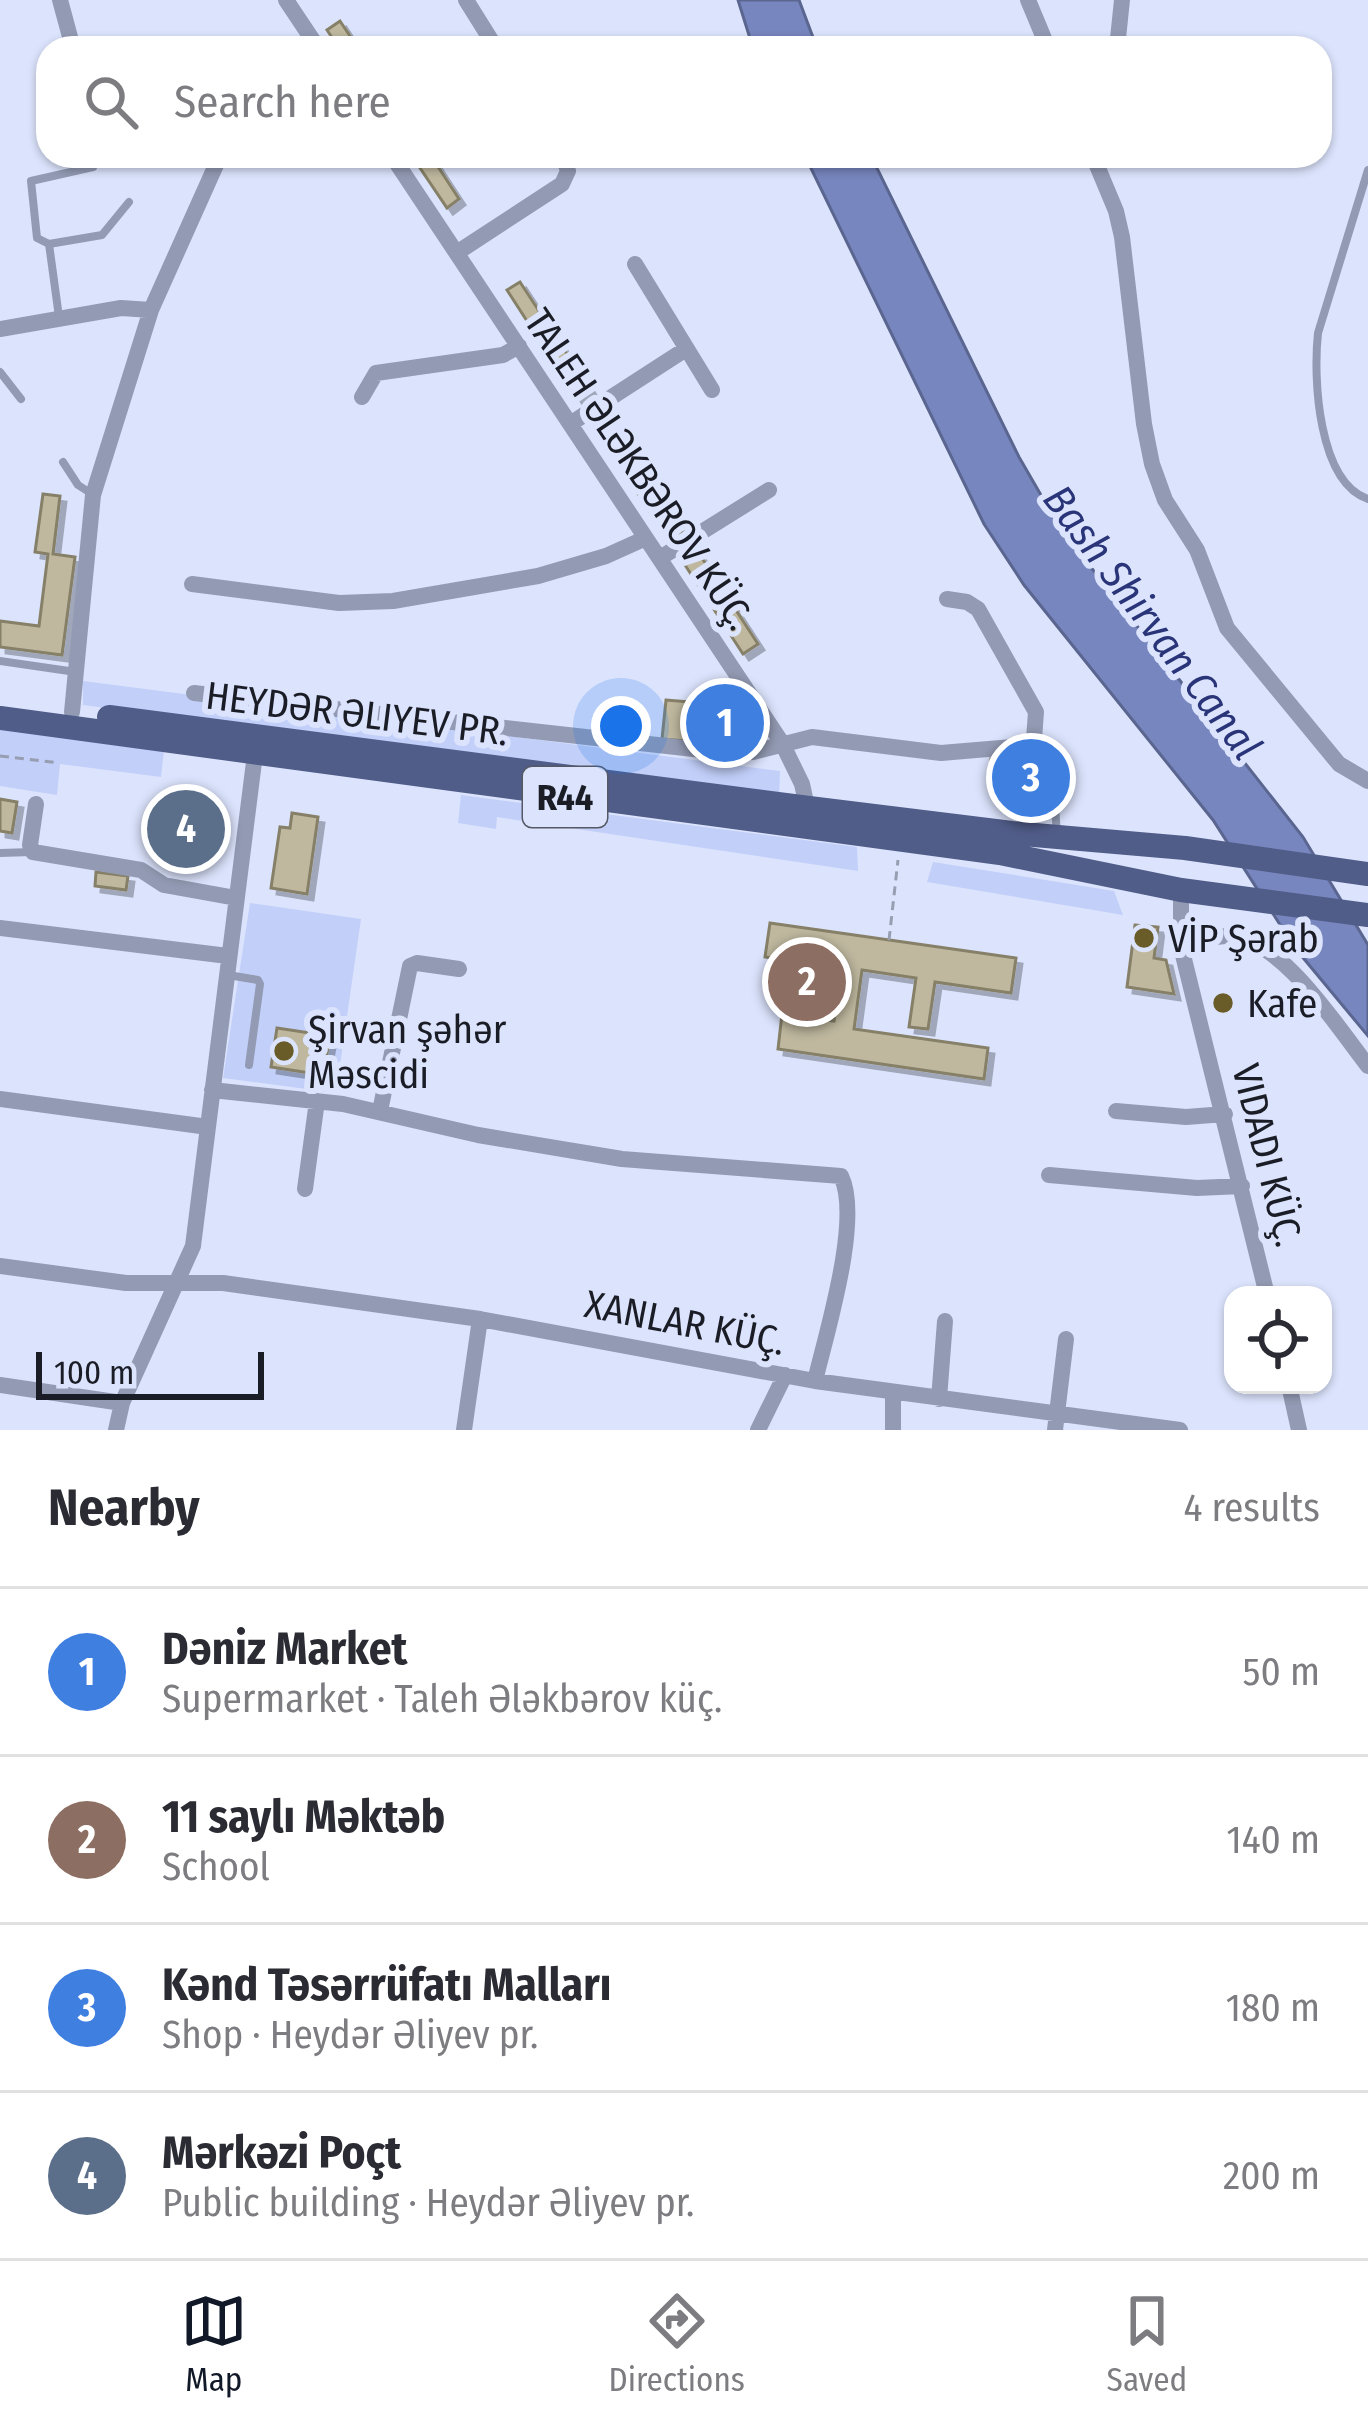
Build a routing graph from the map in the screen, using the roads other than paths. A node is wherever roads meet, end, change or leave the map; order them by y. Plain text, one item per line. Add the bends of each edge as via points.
1 (60, 0) edge
2 (286, 0) edge
3 (466, 0) edge
4 (1028, 0) edge
5 (1122, 0) edge
6 (70, 36) edge
7 (310, 36) edge
8 (488, 36) edge
9 (1043, 36) edge
10 (1118, 36) edge
11 (89, 168) edge
12 (215, 168) edge
13 (400, 168) edge
14 (567, 168) edge
15 (1099, 168) edge
16 (1368, 170) edge
17 (130, 202) dead end
18 (49, 244) junction
19 (458, 253) junction
20 (635, 264) dead end
21 (151, 310) junction
22 (59, 319) junction
23 (0, 329) edge
24 (518, 346) junction
25 (686, 349) junction
26 (0, 372) edge
27 (712, 390) dead end
28 (362, 397) dead end
29 (21, 399) dead end
30 (570, 424) junction
31 (63, 462) dead end
32 (769, 490) dead end
33 (93, 495) junction
34 (1368, 499) edge
35 (646, 538) junction
36 (660, 557) junction
37 (192, 584) dead end
38 (947, 599) dead end
39 (0, 661) edge
40 (76, 672) junction
41 (194, 693) dead end
42 (0, 702) edge
43 (72, 712) junction
44 (0, 718) edge
45 (782, 743) junction
46 (255, 754) junction
47 (1368, 781) edge
48 (996, 796) dead end
49 (36, 804) dead end
50 (809, 818) junction
51 (1057, 836) junction
52 (1134, 843) junction
53 (33, 852) junction
54 (0, 853) edge
55 (1368, 874) edge
56 (1130, 878) junction
57 (1181, 890) junction
58 (236, 898) junction
59 (1368, 915) edge
60 (0, 928) edge
61 (1181, 947) junction
62 (228, 966) junction
63 (459, 969) dead end
64 (249, 1065) dead end
65 (1368, 1066) edge
66 (212, 1090) junction
67 (0, 1099) edge
68 (317, 1101) junction
69 (380, 1111) junction
70 (1116, 1111) dead end
71 (1225, 1114) junction
72 (208, 1127) junction
73 (1049, 1175) dead end
74 (1242, 1186) junction
75 (305, 1189) dead end
76 (0, 1266) edge
77 (177, 1284) junction
78 (1266, 1286) edge
79 (480, 1319) junction
80 (945, 1321) dead end
81 (1066, 1339) dead end
82 (785, 1375) junction
83 (815, 1381) junction
84 (0, 1385) edge
85 (893, 1391) junction
86 (1291, 1394) edge
87 (939, 1399) junction
88 (122, 1403) junction
89 (1056, 1422) edge
90 (116, 1430) edge
91 (464, 1430) edge
92 (758, 1430) edge
93 (893, 1430) edge
94 (1180, 1430) edge
95 (1299, 1430) edge

1 - 6 street
2 - 7 street
3 - 8 street
4 - 9 street
5 - 10 street
11 - 18 lane via 32,181 37,238
12 - 21 street
13 - 19 street, TALEH ƏLƏKBƏROV KÜÇ.
14 - 19 street via 562,184
15 - 47 street via 1122,237 1144,424 1166,500 1197,550 1227,628 1339,764
16 - 34 lane via 1315,360 1340,476
17 - 18 lane via 102,235
18 - 22 lane
19 - 24 street, TALEH ƏLƏKBƏROV KÜÇ.
20 - 25 street
21 - 22 street
21 - 33 street
22 - 23 street
24 - 28 street via 503,355 376,373
24 - 30 street, TALEH ƏLƏKBƏROV KÜÇ.
25 - 27 street
25 - 30 street
26 - 29 lane
30 - 35 street, TALEH ƏLƏKBƏROV KÜÇ.
31 - 33 lane
32 - 36 street
33 - 40 street
35 - 36 street, TALEH ƏLƏKBƏROV KÜÇ.
35 - 37 street via 538,576 393,601 339,603
36 - 45 street, TALEH ƏLƏKBƏROV KÜÇ.
38 - 45 street via 978,609 1036,712 1034,739 1010,749 941,753 839,738
39 - 40 lane
40 - 43 street
41 - 45 street via 729,753
42 - 43 main road, HEYDƏR ƏLIYEV PR. / R44
43 - 50 main road, HEYDƏR ƏLIYEV PR. / R44
44 - 46 main road, HEYDƏR ƏLIYEV PR. / R44
45 - 50 street, TALEH ƏLƏKBƏROV KÜÇ.
46 - 50 main road, HEYDƏR ƏLIYEV PR. / R44
46 - 58 street
48 - 51 lane via 1050,800
49 - 53 street
50 - 51 main road, HEYDƏR ƏLIYEV PR. / R44
50 - 56 main road, HEYDƏR ƏLIYEV PR. / R44
51 - 52 main road, HEYDƏR ƏLIYEV PR. / R44
52 - 55 main road, HEYDƏR ƏLIYEV PR.
52 - 56 main road
53 - 54 lane
53 - 58 street via 141,870 175,889
56 - 57 main road, HEYDƏR ƏLIYEV PR.
57 - 59 main road, HEYDƏR ƏLIYEV PR.
57 - 61 street, VIDADI KÜÇ.
58 - 62 street
60 - 62 street
61 - 65 street via 1226,936 1260,944
61 - 71 street, VIDADI KÜÇ.
62 - 64 lane via 260,984
62 - 66 street
63 - 69 street via 410,966
66 - 68 street
66 - 72 street
67 - 72 street
68 - 69 street
68 - 75 street
69 - 83 street via 576,1153 841,1176 843,1264
70 - 71 street
71 - 74 street, VIDADI KÜÇ.
72 - 77 street via 193,1246
73 - 74 street
74 - 78 street, VIDADI KÜÇ.
76 - 77 street, XANLAR KÜÇ.
77 - 79 street, XANLAR KÜÇ. via 223,1283
77 - 88 street
79 - 82 street, XANLAR KÜÇ.
79 - 91 street
80 - 87 street
81 - 89 street
82 - 83 street, XANLAR KÜÇ.
82 - 92 street
83 - 85 street, XANLAR KÜÇ.
84 - 88 street
85 - 87 street, XANLAR KÜÇ.
85 - 93 street
86 - 95 street
87 - 89 street, XANLAR KÜÇ.
88 - 90 street
89 - 94 street, XANLAR KÜÇ.

